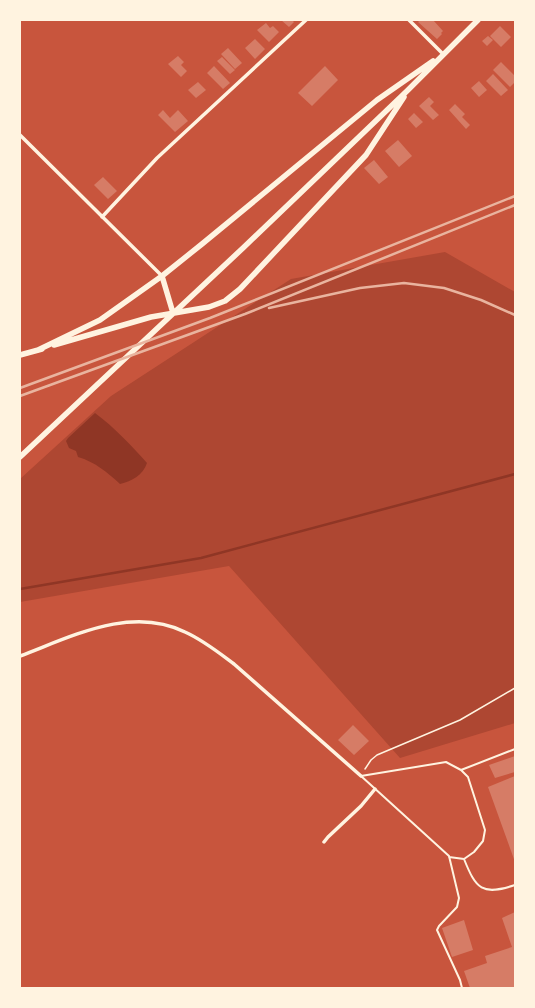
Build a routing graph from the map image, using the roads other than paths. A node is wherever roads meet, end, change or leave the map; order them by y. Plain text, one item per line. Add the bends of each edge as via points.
1 (306, 20) edge
2 (409, 20) edge
3 (478, 20) edge
4 (443, 54) junction
5 (408, 90) junction
6 (20, 135) edge
7 (102, 217) junction
8 (162, 276) junction
9 (172, 312) junction
10 (38, 350) junction
11 (20, 355) edge
12 (20, 457) edge
13 (20, 656) edge
14 (515, 749) edge
15 (461, 770) junction
16 (361, 776) junction
17 (375, 789) junction
18 (324, 842) dead end
19 (449, 856) junction
20 (464, 859) junction
21 (515, 885) edge
22 (462, 988) edge

1 - 7 street via 157,158
2 - 4 street
3 - 4 main road
4 - 5 main road
4 - 8 main road via 377,100
5 - 9 main road via 366,155 240,289 225,301 208,307
5 - 12 main road
6 - 7 street
7 - 8 street
8 - 9 main road
8 - 10 main road via 100,320
9 - 10 main road
10 - 11 main road
13 - 16 street via 100,626 142,621 184,631 212,647 234,664
14 - 15 lane
15 - 16 lane via 446,762
15 - 20 lane via 468,777 485,830 483,841
16 - 17 lane
17 - 18 street
17 - 19 lane
19 - 20 lane
19 - 22 lane via 459,898 457,908 438,930
20 - 21 lane via 470,876 480,888 490,891

